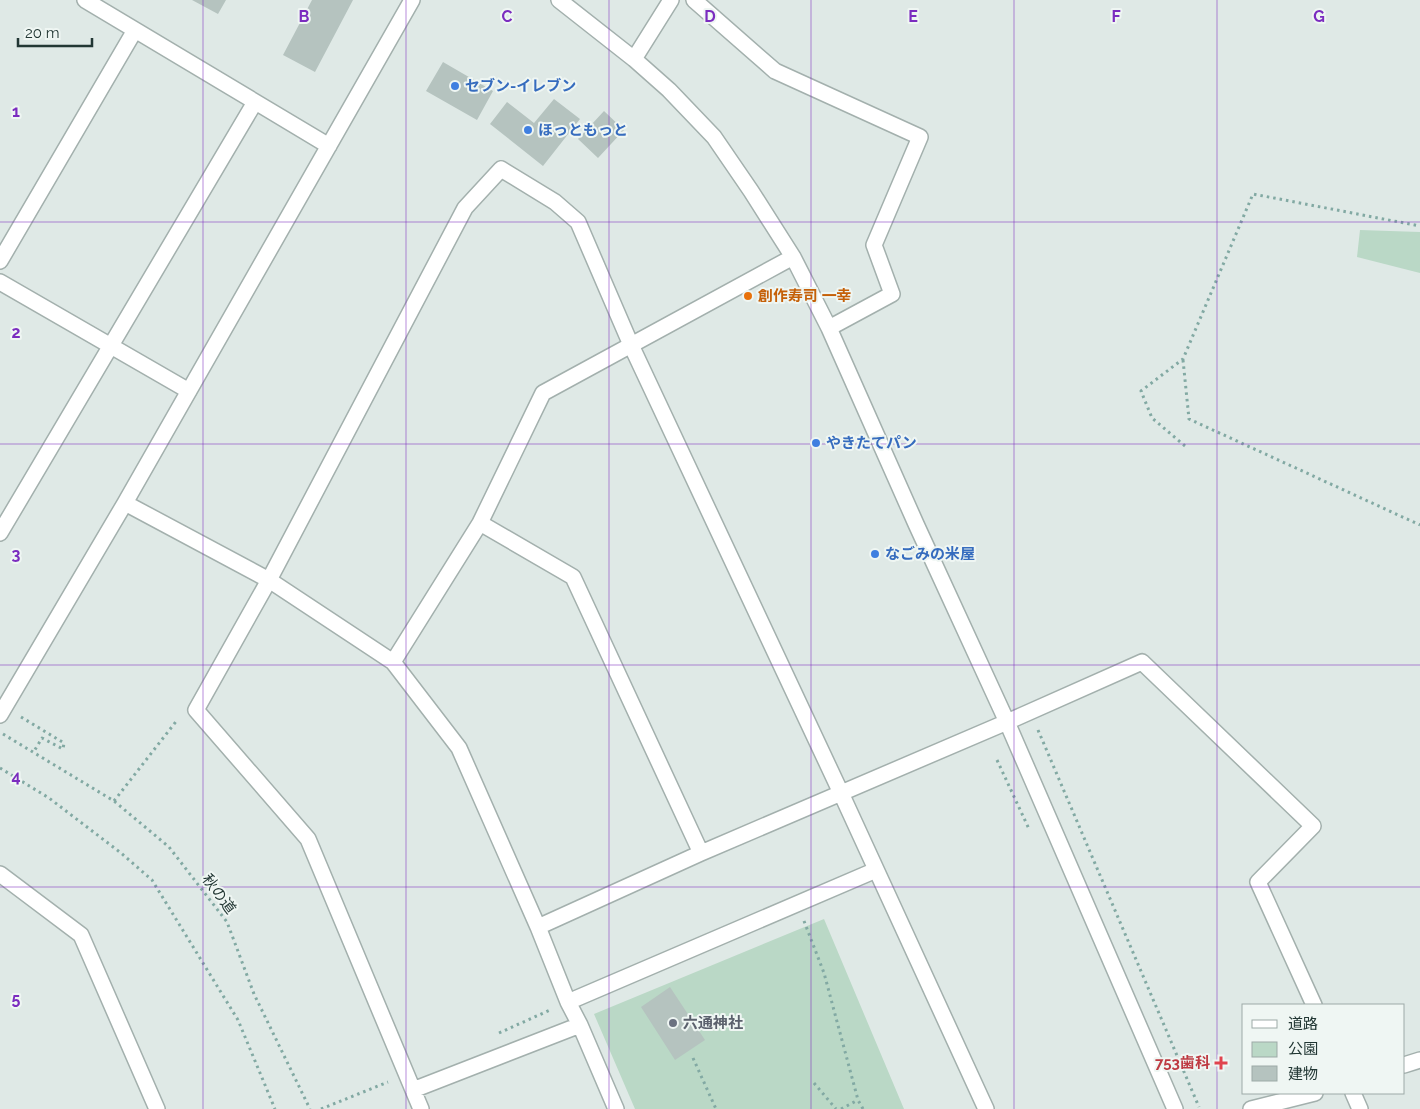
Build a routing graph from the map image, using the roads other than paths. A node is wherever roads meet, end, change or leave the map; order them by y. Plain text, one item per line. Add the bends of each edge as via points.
1 (85, 0) edge
2 (412, 0) edge
3 (559, 0) edge
4 (671, 0) edge
5 (694, 0) edge
6 (135, 30) junction
7 (634, 59) junction
8 (255, 102) junction
9 (329, 146) junction
10 (793, 257) junction
11 (0, 261) edge
12 (0, 282) edge
13 (829, 328) junction
14 (631, 344) junction
15 (111, 346) junction
16 (189, 391) junction
17 (125, 503) junction
18 (480, 523) junction
19 (0, 533) edge
20 (269, 580) junction
21 (393, 662) junction
22 (2, 711) edge
23 (1007, 722) junction
24 (841, 793) junction
25 (701, 853) junction
26 (876, 870) junction
27 (0, 874) edge
28 (538, 927) junction
29 (568, 1002) junction
30 (1314, 1004) edge
31 (580, 1025) junction
32 (1420, 1060) edge
33 (1405, 1065) edge
34 (413, 1090) junction
35 (1311, 1094) edge
36 (1353, 1094) edge
37 (157, 1109) edge
38 (421, 1109) edge
39 (616, 1109) edge
40 (986, 1109) edge
41 (1175, 1109) edge
42 (1251, 1109) edge
43 (1360, 1109) edge

1 - 6 street
2 - 9 street
3 - 7 street
4 - 7 street
5 - 13 street via 774,71 920,138 874,245 892,294
6 - 8 street
6 - 11 street
7 - 10 street via 714,137
8 - 9 street
8 - 15 street
9 - 16 street
10 - 13 street
10 - 14 street
12 - 15 street
13 - 23 street
14 - 18 street via 543,393
14 - 20 street via 578,222 555,202 500,169 465,208
14 - 24 street
15 - 16 street
15 - 19 street
16 - 17 street
17 - 20 street
17 - 22 street
18 - 21 street
18 - 25 street via 573,577
20 - 21 street
20 - 34 street via 196,710 308,839
21 - 28 street via 460,748
23 - 24 street
23 - 30 street via 1142,662 1313,826 1258,882
23 - 41 street
24 - 25 street
24 - 26 street
25 - 28 street
26 - 29 street
26 - 40 street
27 - 37 street via 82,935
28 - 29 street
29 - 31 street
31 - 34 street
31 - 39 street
32 - 33 street
34 - 38 street
35 - 42 street
36 - 43 street

